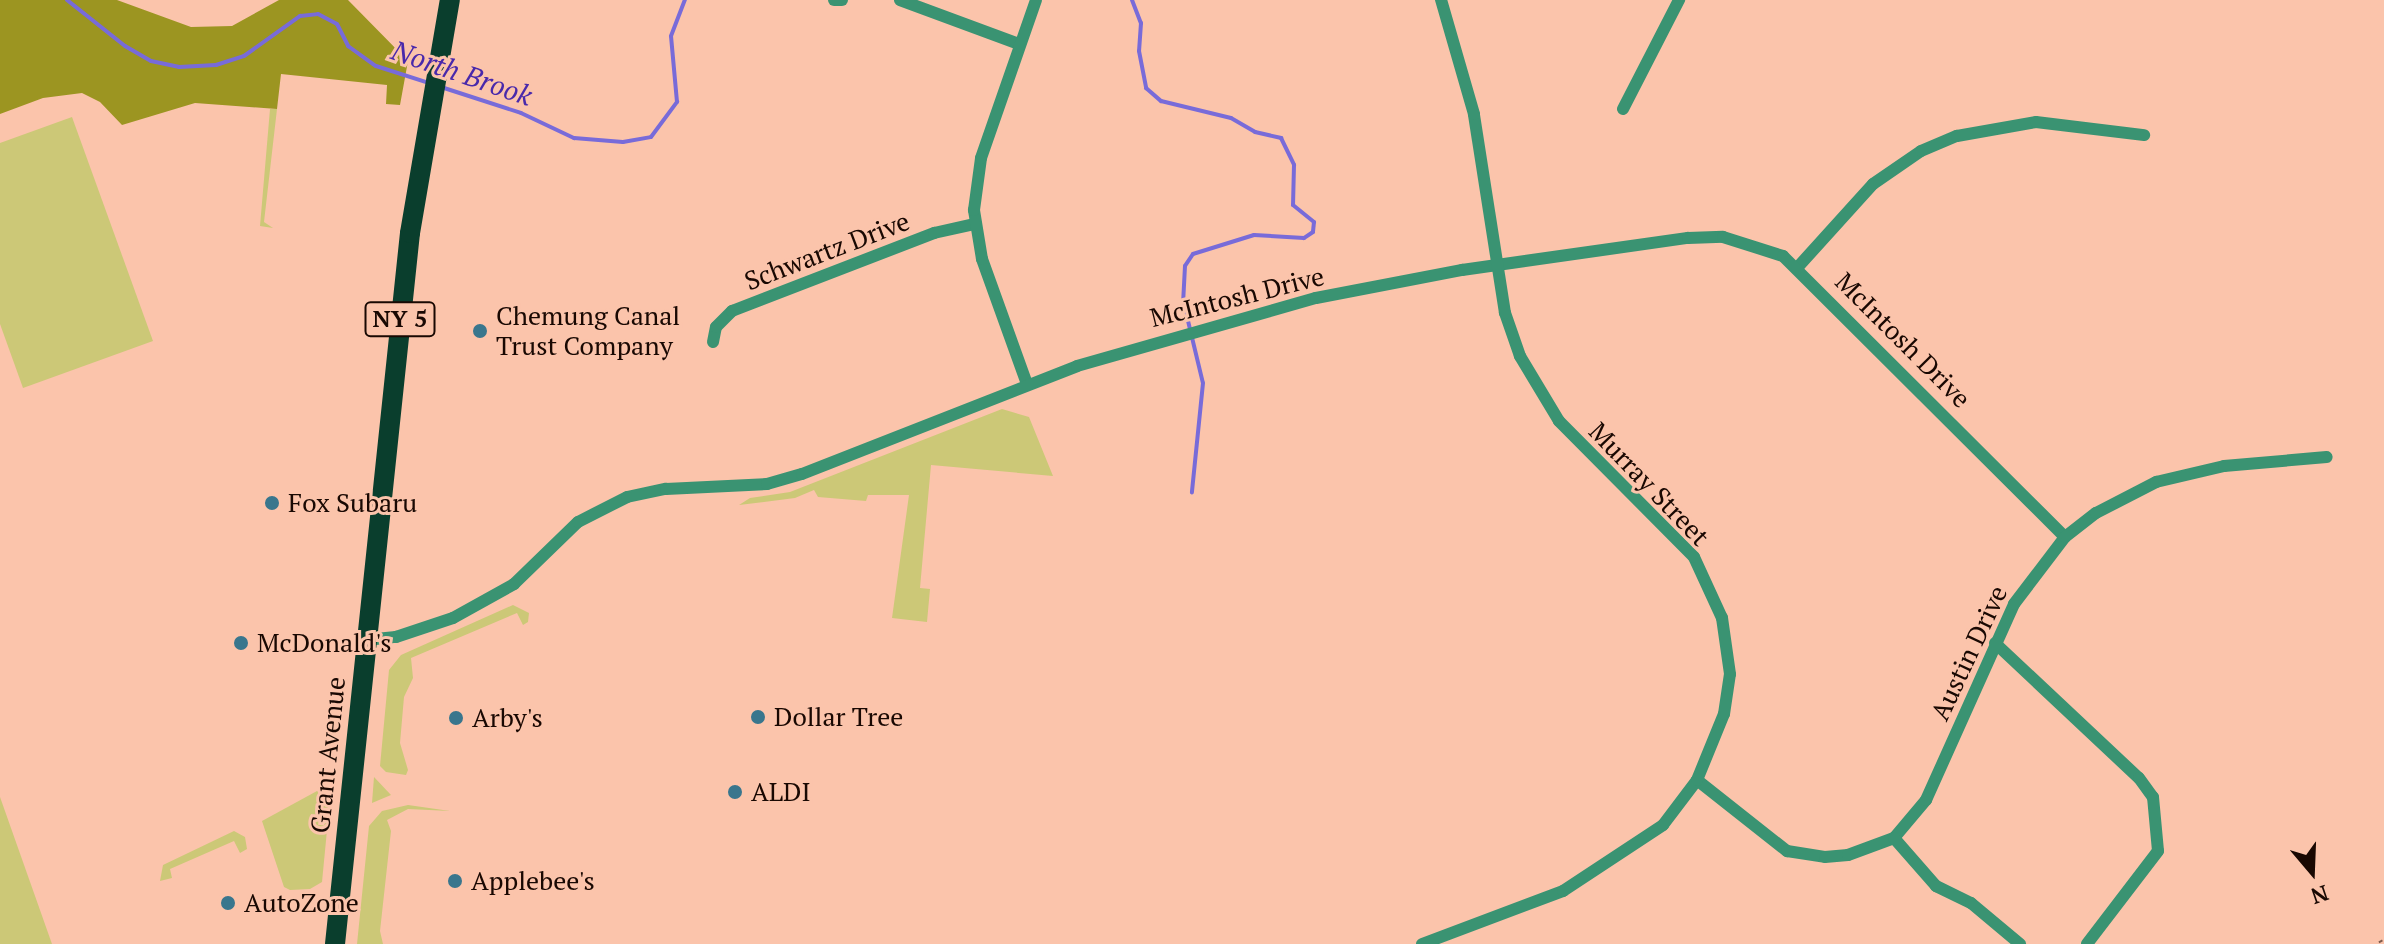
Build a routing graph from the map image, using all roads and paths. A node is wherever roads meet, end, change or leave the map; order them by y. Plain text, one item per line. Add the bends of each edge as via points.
1 (450, 0) edge
2 (834, 0) edge
3 (842, 0) edge
4 (900, 0) edge
5 (1036, 0) edge
6 (1441, 0) edge
7 (1679, 0) edge
8 (1019, 44) junction
9 (1623, 109) dead end
10 (2144, 135) dead end
11 (975, 224) junction
12 (1496, 265) junction
13 (1797, 268) junction
14 (713, 342) dead end
15 (1027, 384) junction
16 (2327, 457) dead end
17 (2065, 537) junction
18 (366, 640) junction
19 (1995, 643) junction
20 (1697, 780) junction
21 (1894, 838) junction
22 (335, 944) edge
23 (1422, 944) edge
24 (2020, 944) edge
25 (2087, 944) edge

1 - 18 highway, Grant Avenue / NY 5 via 410,233
2 - 3 street
4 - 8 street
5 - 8 street
6 - 12 street, Murray Street via 1474,114
7 - 9 street
8 - 11 street via 981,158
10 - 13 street via 2036,122 1957,136 1921,151 1873,184
11 - 14 street, Schwartz Drive via 934,233 732,311 716,327
11 - 15 street via 982,259
12 - 13 street, McIntosh Drive via 1723,237 1761,246
12 - 15 street, McIntosh Drive via 1226,320
12 - 20 street, Murray Street via 1508,327 1546,404 1605,472 1678,537 1713,590 1728,646 1730,688
13 - 17 street, McIntosh Drive
15 - 18 street, McIntosh Drive via 767,484 666,489 627,497 578,522 514,584 453,618 396,637
16 - 17 street, Austin Drive via 2224,466 2156,482 2096,513
17 - 19 street, Austin Drive via 2029,579
18 - 22 highway, Grant Avenue / NY 5
19 - 21 street, Austin Drive via 1926,800
19 - 25 street via 2153,797 2158,851
20 - 21 street, Austin Drive via 1787,851 1848,855
20 - 23 street, Murray Street via 1663,825 1563,891
21 - 24 street via 1936,886 1971,903

